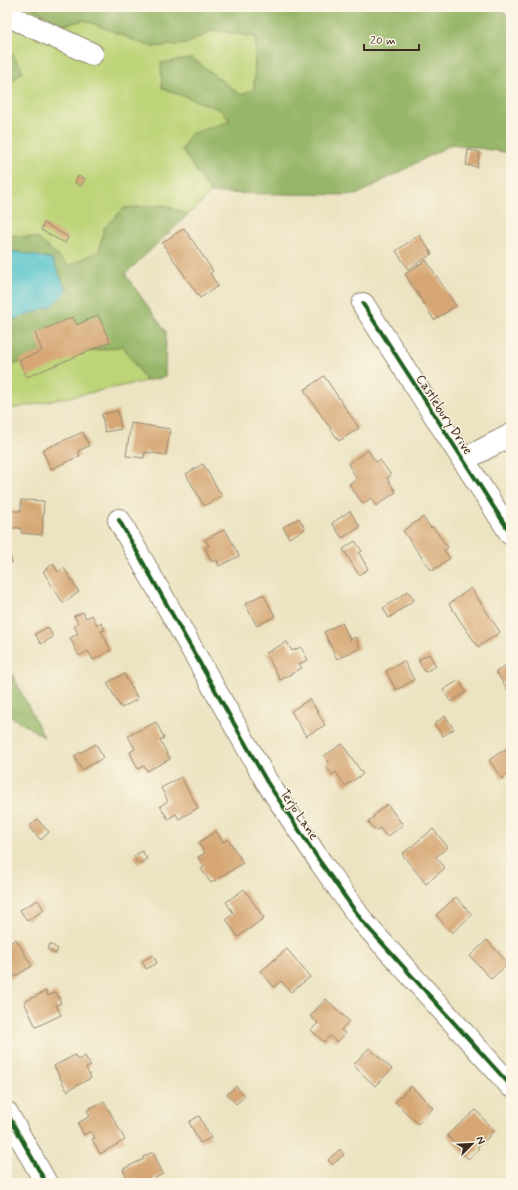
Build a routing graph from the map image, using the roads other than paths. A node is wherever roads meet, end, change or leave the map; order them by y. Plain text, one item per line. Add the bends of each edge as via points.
1 (7, 15) edge
2 (92, 54) dead end
3 (363, 304) dead end
4 (511, 436) edge
5 (463, 460) junction
6 (119, 520) dead end
7 (511, 534) edge
8 (511, 1086) edge
9 (7, 1113) edge
10 (46, 1183) edge

1 - 2 street
3 - 5 street, Castlebury Drive
4 - 5 street
5 - 7 street, Castlebury Drive
6 - 8 street, Terjo Lane via 267,782 321,863 364,922
9 - 10 street

